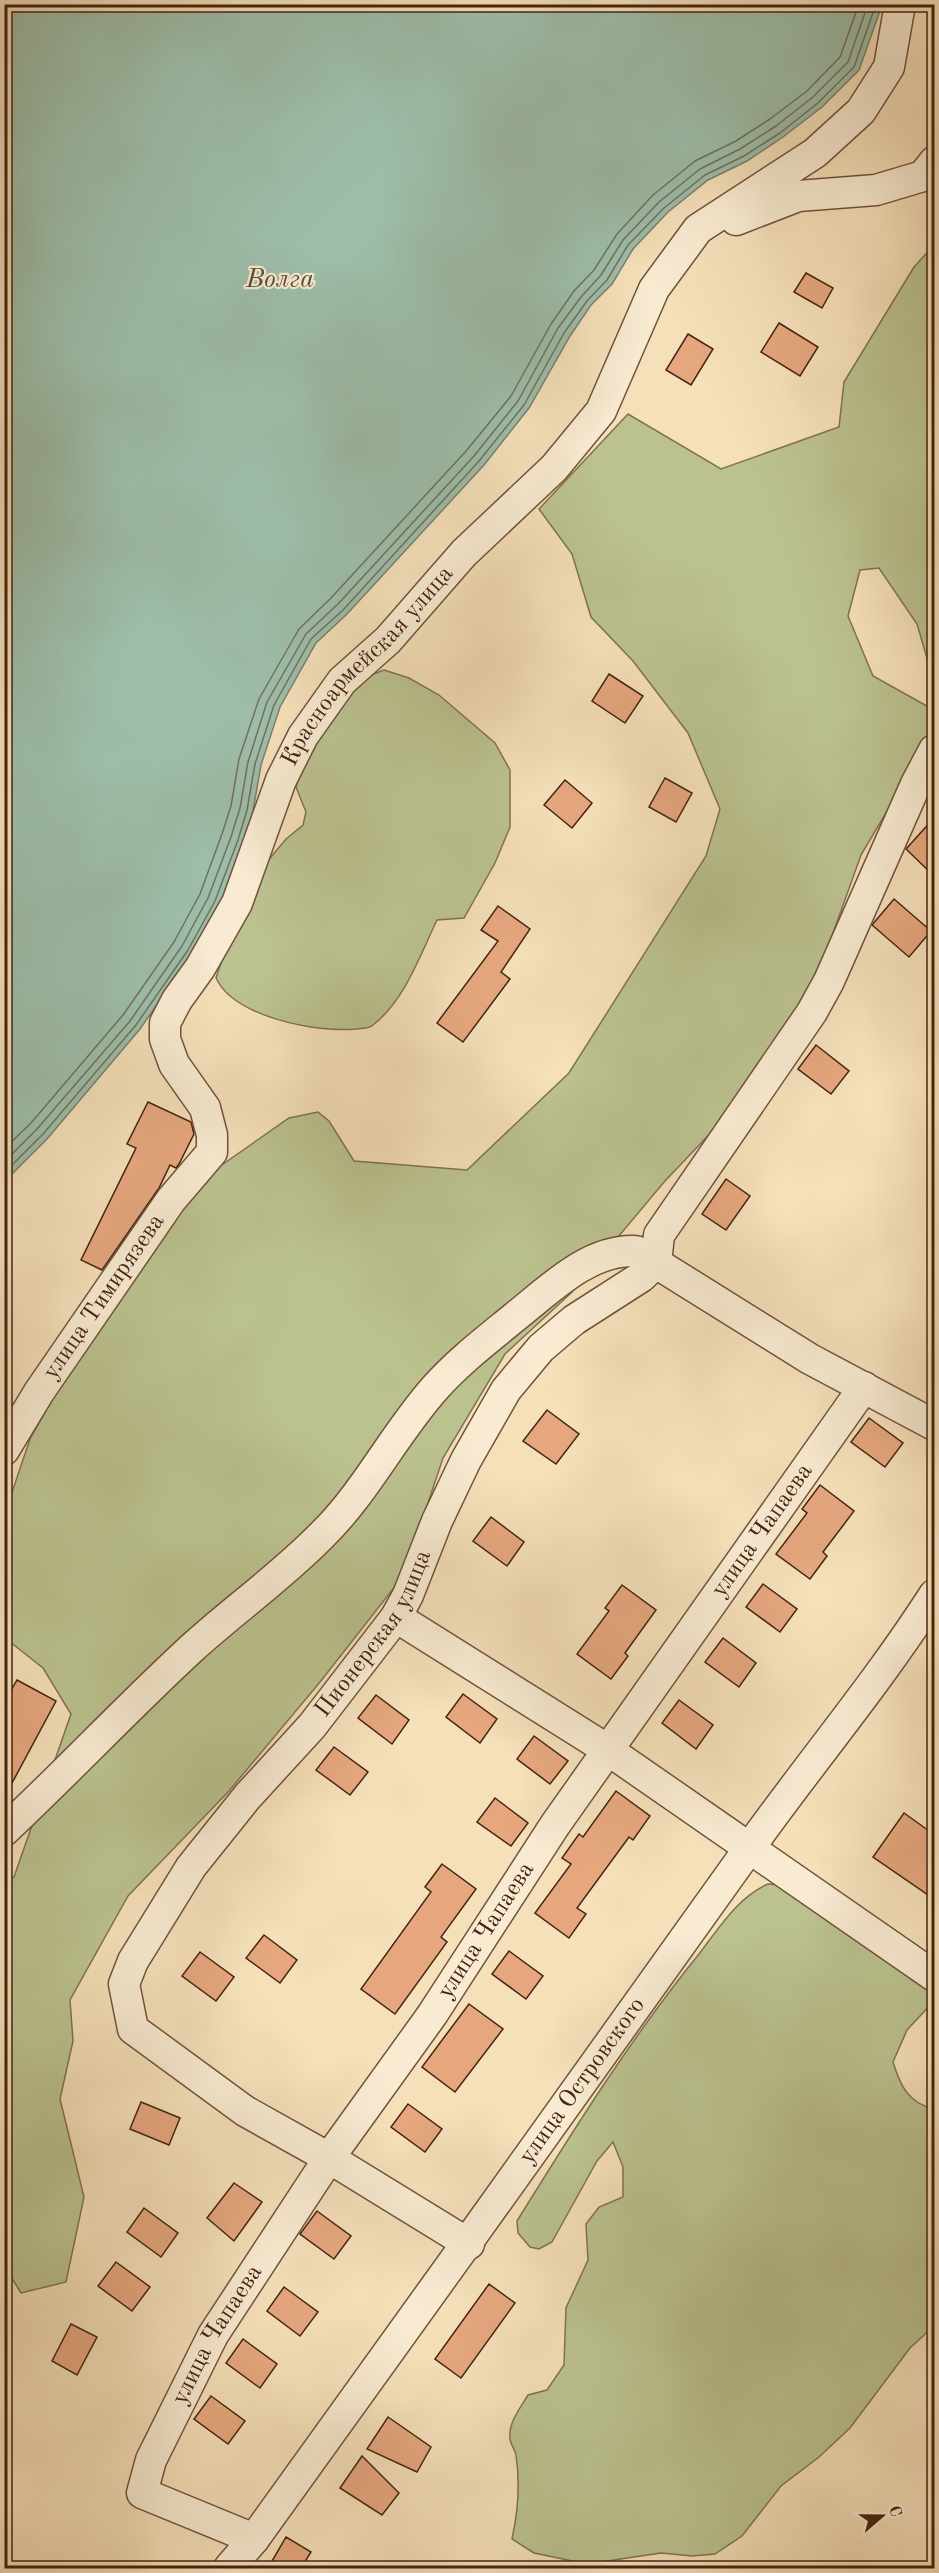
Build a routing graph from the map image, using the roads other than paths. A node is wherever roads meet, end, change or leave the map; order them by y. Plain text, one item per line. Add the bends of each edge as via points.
1 (900, 4) edge
2 (934, 162) edge
3 (698, 229) junction
4 (934, 750) edge
5 (212, 1152) joint
6 (656, 1263) junction
7 (864, 1387) junction
8 (934, 1425) edge
9 (4, 1450) edge
10 (934, 1595) edge
11 (396, 1617) junction
12 (608, 1749) junction
13 (4, 1831) edge
14 (750, 1846) junction
15 (934, 1976) edge
16 (329, 2158) junction
17 (469, 2244) junction
18 (254, 2539) junction
19 (229, 2568) edge

1 - 3 street via 889,67 861,111 815,153
2 - 3 street via 923,176 876,190 798,196 741,219
3 - 5 street, Красноармейская улица via 654,290 601,411 554,468 464,553 388,640 342,681 303,736 281,780 237,903 165,1023 165,1039 174,1064 205,1108
4 - 6 street via 830,981 659,1235
5 - 9 street, улица Тимирязева via 171,1200 39,1392
6 - 7 street via 810,1359
6 - 11 street, Пионерская улица via 549,1341 506,1390 466,1460
6 - 13 street via 646,1254 634,1251 591,1262 567,1275 454,1367 323,1535 193,1647
7 - 8 street
7 - 12 street, улица Чапаева
10 - 14 street, улица Островского via 899,1650
11 - 12 street
11 - 16 street, Пионерская улица via 312,1726 247,1797 191,1867 133,1961 124,1984 133,2029 245,2111
12 - 14 street
12 - 16 street, улица Чапаева via 432,2015
14 - 15 street
14 - 17 street, улица Островского
16 - 17 street
16 - 18 street, улица Чапаева via 213,2335 151,2460 142,2493
17 - 18 street, улица Островского
18 - 19 street, улица Островского

